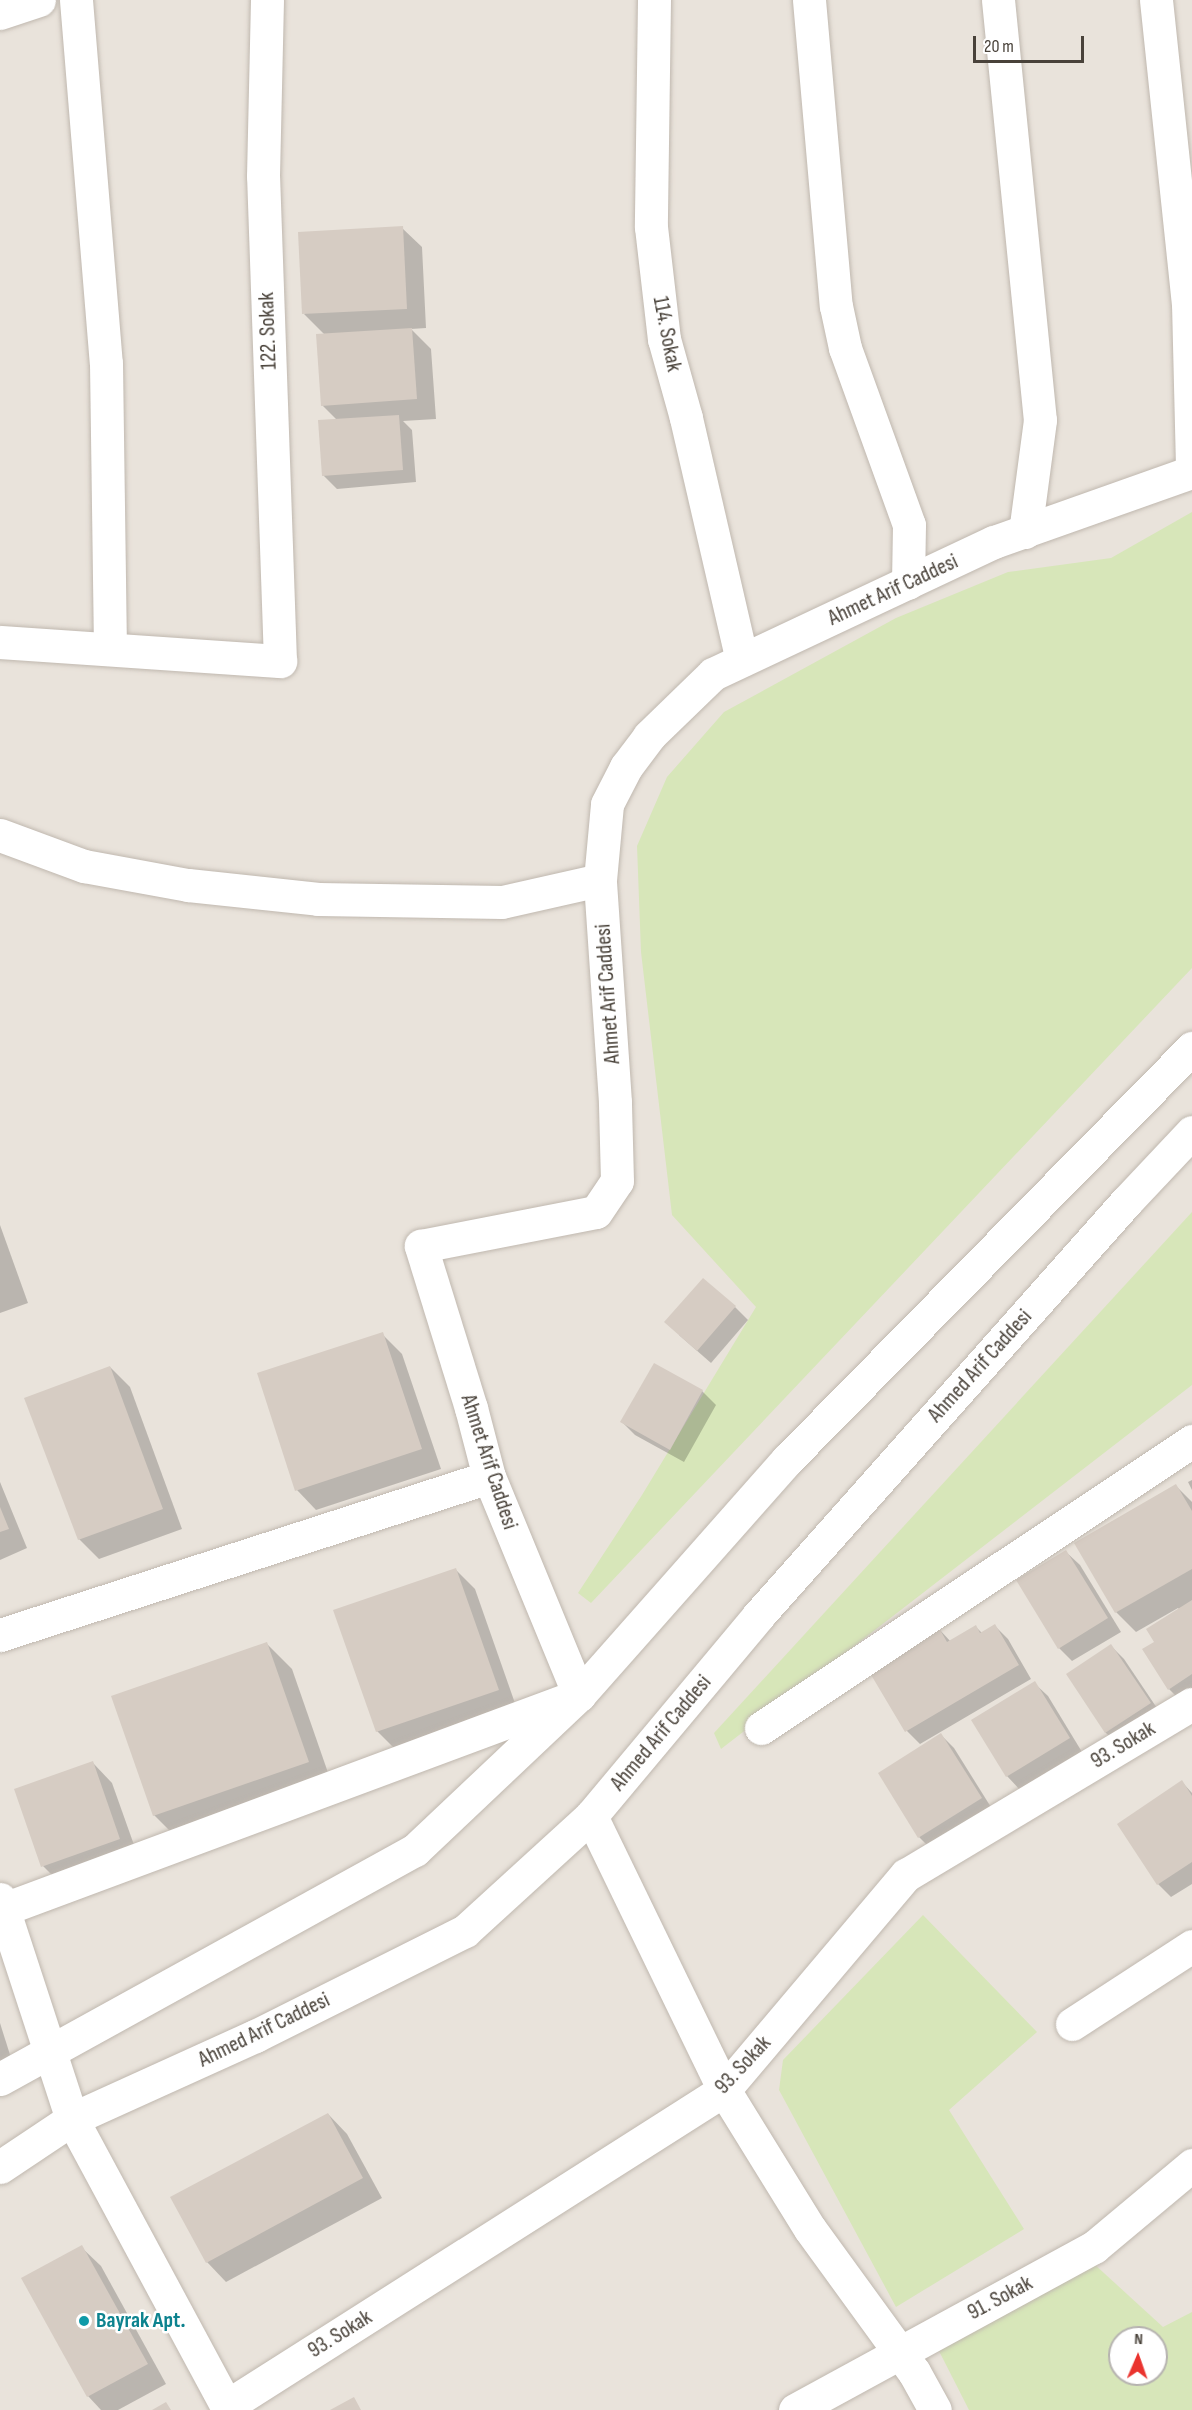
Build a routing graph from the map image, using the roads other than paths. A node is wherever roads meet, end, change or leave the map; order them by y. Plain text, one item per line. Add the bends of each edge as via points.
1 (39, 0) edge
2 (76, 0) edge
3 (267, 0) edge
4 (654, 0) edge
5 (809, 0) edge
6 (998, 0) edge
7 (1156, 0) edge
8 (0, 13) edge
9 (1192, 472) edge
10 (1025, 532) junction
11 (908, 583) junction
12 (0, 642) edge
13 (110, 648) junction
14 (742, 660) junction
15 (0, 835) edge
16 (600, 880) junction
17 (1192, 1048) edge
18 (1192, 1132) edge
19 (1192, 1441) edge
20 (489, 1477) junction
21 (0, 1635) edge
22 (579, 1695) junction
23 (1192, 1704) edge
24 (760, 1728) dead end
25 (591, 1816) junction
26 (2, 1904) edge
27 (1192, 1946) edge
28 (1072, 2024) dead end
29 (50, 2052) junction
30 (0, 2079) edge
31 (724, 2090) junction
32 (72, 2119) junction
33 (1192, 2165) edge
34 (0, 2167) edge
35 (899, 2352) junction
36 (228, 2408) edge
37 (795, 2410) edge
38 (935, 2410) edge

1 - 8 street
2 - 13 street via 106,363
3 - 13 street, 122. Sokak via 263,176 280,661
4 - 14 street, 114. Sokak via 651,227 663,339 686,418
5 - 11 street via 836,306 845,348 909,525
6 - 10 street via 1040,420
7 - 9 street via 1188,303
9 - 10 street, Ahmet Arif Caddesi
10 - 11 street, Ahmet Arif Caddesi via 994,542
11 - 14 street, Ahmet Arif Caddesi
12 - 13 street
14 - 16 street, Ahmet Arif Caddesi via 713,674 649,736 626,767 607,804
15 - 16 street via 84,866 188,885 318,898 502,902
16 - 20 street, Ahmet Arif Caddesi via 617,1181 596,1212 421,1246
17 - 22 street via 787,1460
18 - 25 street, Ahmed Arif Caddesi via 758,1616
19 - 24 street
20 - 21 street
20 - 22 street, Ahmet Arif Caddesi
22 - 26 street
22 - 29 street via 415,1850
23 - 31 street, 93. Sokak via 906,1875
25 - 31 street
25 - 32 street, Ahmed Arif Caddesi via 465,1930 255,2036
26 - 29 street
27 - 28 street
29 - 30 street
29 - 32 street
31 - 35 street via 810,2229
31 - 36 street, 93. Sokak
32 - 34 street, Ahmed Arif Caddesi
32 - 36 street
33 - 35 street, 91. Sokak via 1094,2247
35 - 37 street, 91. Sokak
35 - 38 street

